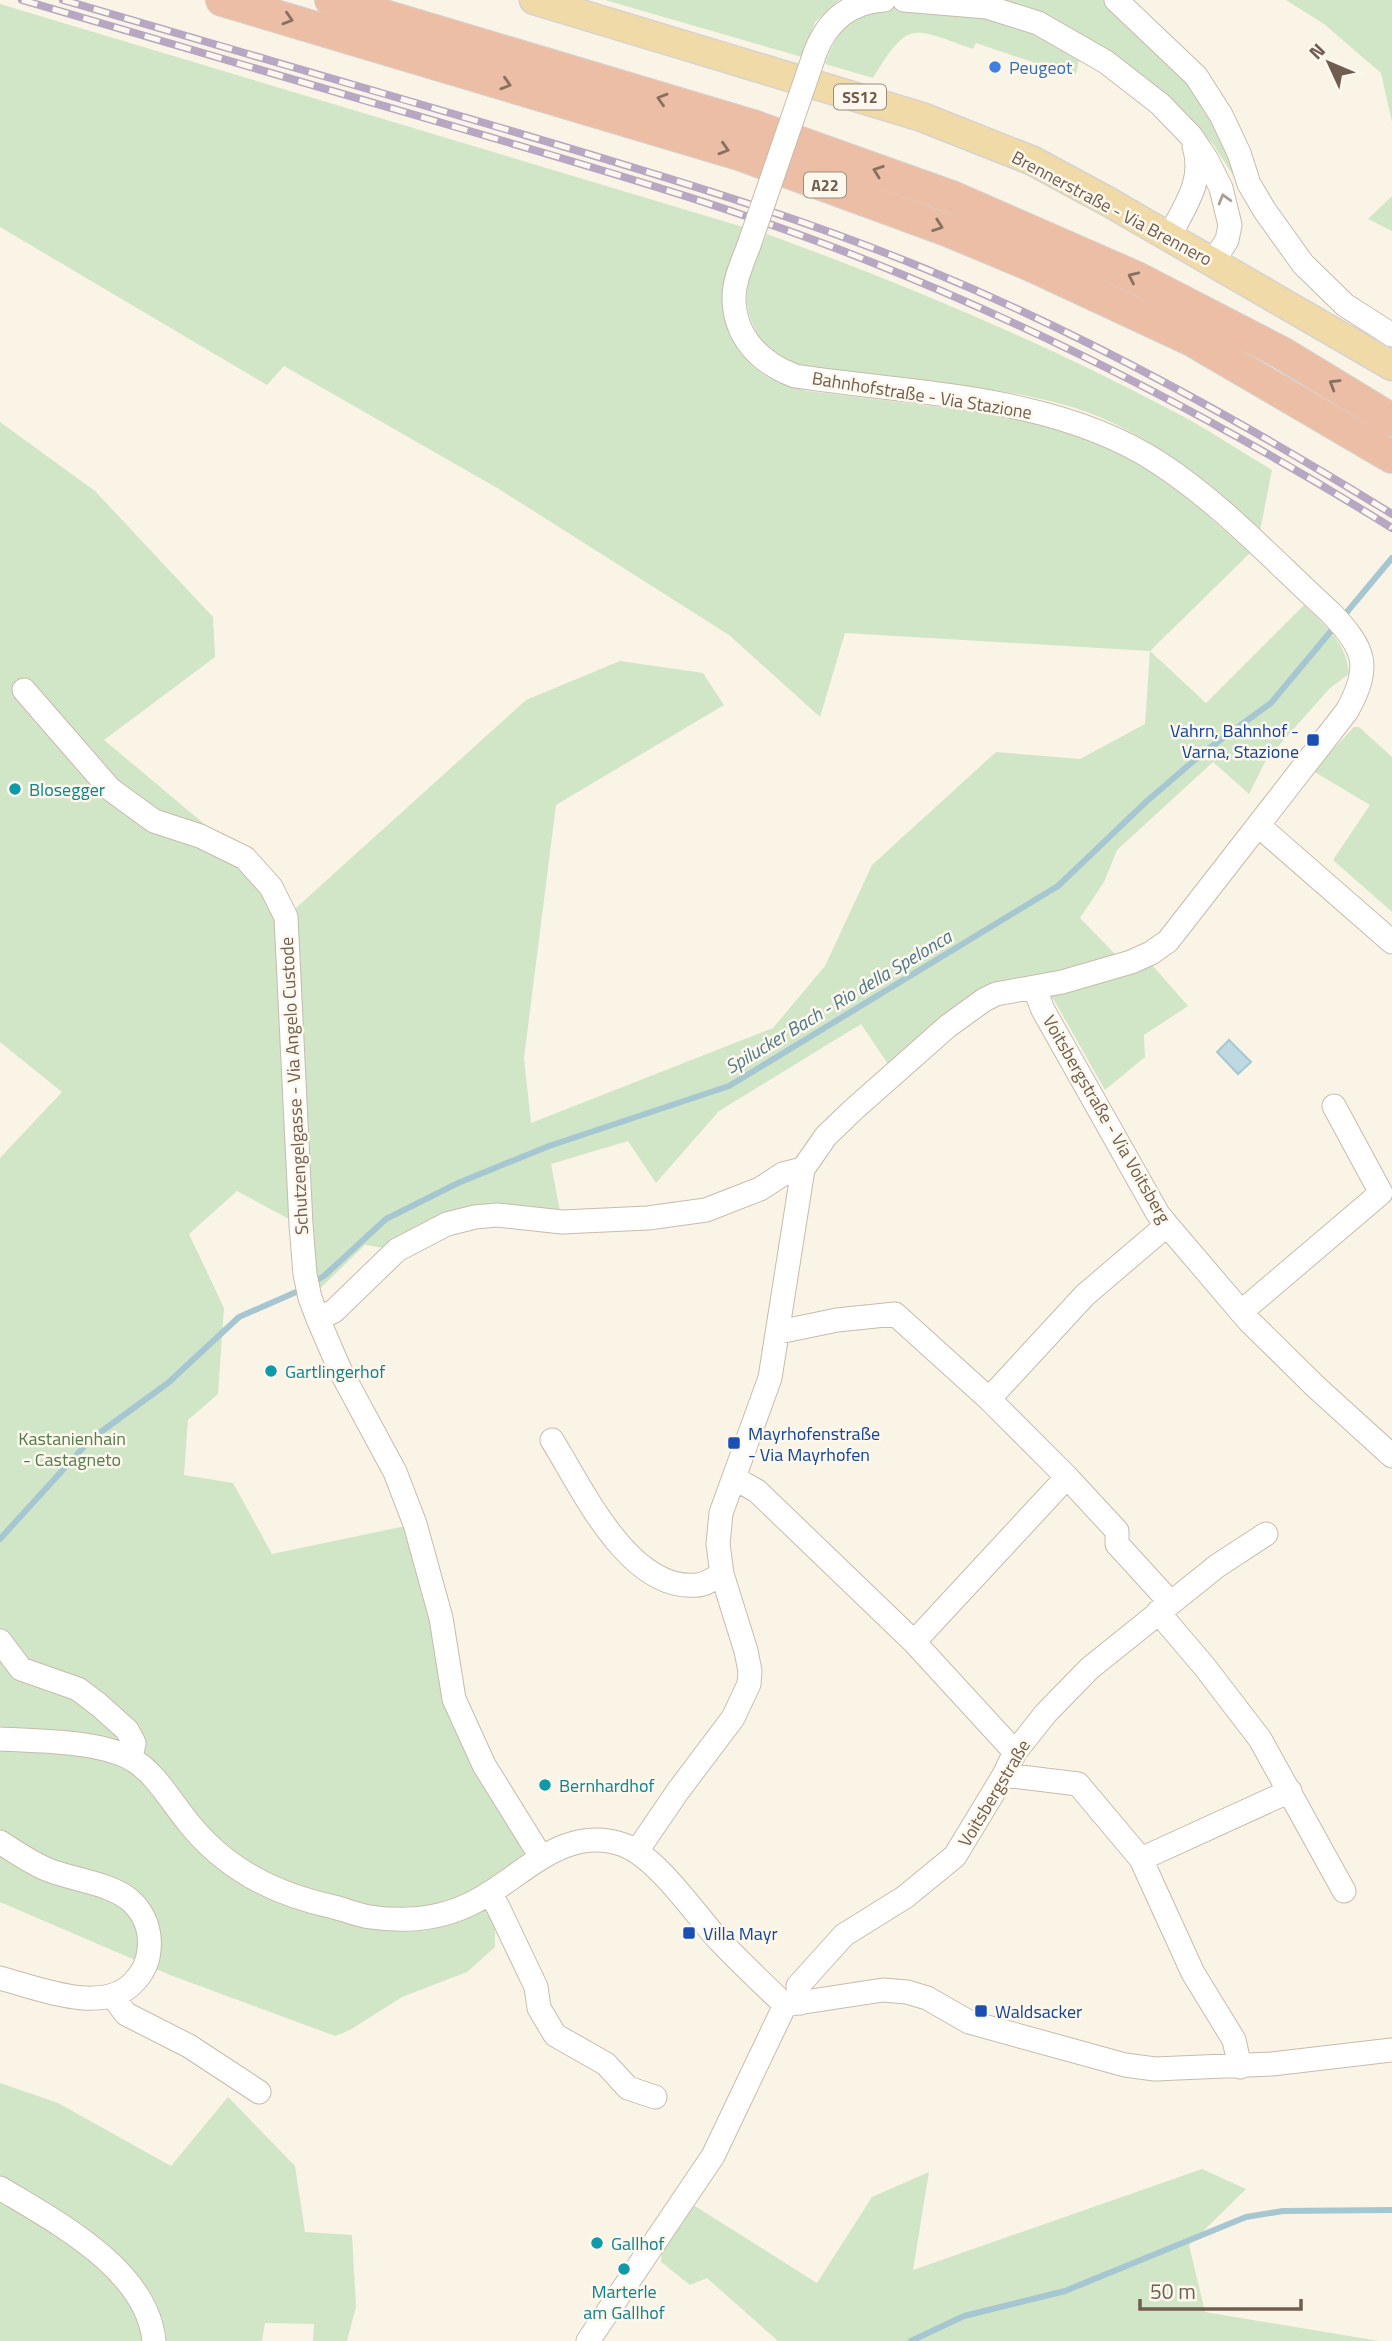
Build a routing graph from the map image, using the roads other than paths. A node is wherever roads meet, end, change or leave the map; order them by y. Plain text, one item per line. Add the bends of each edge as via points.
1 (222, 0) edge
2 (331, 0) edge
3 (534, 0) edge
4 (884, 0) edge
5 (904, 0) edge
6 (1116, 0) edge
7 (1191, 136) junction
8 (1169, 237) junction
9 (1213, 262) junction
10 (1392, 335) edge
11 (1392, 366) edge
12 (1392, 420) edge
13 (1392, 457) edge
14 (24, 690) dead end
15 (1259, 826) junction
16 (1392, 942) edge
17 (1034, 987) junction
18 (1334, 1105) dead end
19 (803, 1169) junction
20 (1387, 1193) edge
21 (1167, 1225) junction
22 (314, 1308) junction
23 (1241, 1312) junction
24 (779, 1332) junction
25 (989, 1399) junction
26 (552, 1440) dead end
27 (1392, 1456) edge
28 (1068, 1477) junction
29 (734, 1478) junction
30 (1266, 1534) dead end
31 (722, 1574) junction
32 (1164, 1607) junction
33 (0, 1641) edge
34 (914, 1642) junction
35 (0, 1739) edge
36 (1015, 1752) junction
37 (131, 1759) junction
38 (1004, 1775) junction
39 (1290, 1791) junction
40 (0, 1842) edge
41 (637, 1851) junction
42 (541, 1857) junction
43 (1141, 1859) junction
44 (1344, 1891) dead end
45 (489, 1893) junction
46 (0, 1978) edge
47 (113, 1997) junction
48 (792, 2004) junction
49 (1392, 2050) edge
50 (1240, 2067) junction
51 (258, 2092) dead end
52 (655, 2097) dead end
53 (0, 2188) edge
54 (155, 2341) edge
55 (587, 2341) edge

1 -> 13 highway, A22 via 741,155 947,230 1192,340
12 -> 2 highway, A22 via 1282,353 1137,278 952,197 753,126
3 - 8 main road, Brennerstraße - Via Brennero / SS12 via 922,117 1032,161
4 - 15 street, Bahnhofstraße - Via Stazione, bridge via 837,17 815,53 734,295 736,320 745,340 759,358 796,376 999,403 1067,419 1114,438 1189,485 1331,613 1359,647 1363,664 1358,692
5 - 7 street via 987,6 1038,23 1134,82
6 - 10 street via 1196,76 1240,153 1249,184 1303,264 1345,305
7 - 8 street via 1198,174
9 -> 7 street via 1227,240 1230,225 1221,188
8 - 9 main road, Brennerstraße - Via Brennero / SS12
9 - 11 main road, Brennerstraße - Via Brennero / SS12
14 - 22 street, Schutzengelgasse - Via Angelo Custode via 110,789 154,821 245,858 271,887 286,918 300,1225
15 - 16 street
15 - 17 street, Bahnhofstraße - Via Stazione via 1168,941 1131,962
17 - 19 street, Bahnhofstraße - Via Stazione via 996,994 948,1026 826,1136
17 - 21 street, Voitsbergstraße - Via Voitsberg via 1060,1041
18 - 20 street
19 - 22 street via 706,1210 562,1222 496,1215 447,1224 397,1250 334,1311
19 - 24 street, Bahnhofstraße - Via Stazione
20 - 23 street
21 - 23 street, Voitsbergstraße - Via Voitsberg
21 - 25 street via 1085,1295
22 - 42 street via 340,1370 395,1472 415,1524 441,1618 454,1699 484,1765
23 - 27 street, Voitsbergstraße - Via Voitsberg
24 - 25 street via 895,1314
24 - 29 street, Bahnhofstraße - Via Stazione via 770,1378
25 - 28 street
26 - 31 street via 622,1548 647,1571 672,1583 699,1586
28 - 32 street via 1117,1531 1117,1544
28 - 34 street
29 - 31 street, Bahnhofstraße - Via Stazione via 721,1513 718,1544
29 - 34 street via 757,1491
30 - 32 street, Voitsbergstraße
31 - 41 street, Bahnhofstraße - Via Stazione via 746,1651 749,1684 733,1718
32 - 36 street, Voitsbergstraße via 1090,1668
32 - 39 street via 1260,1739
33 - 37 street via 21,1669 78,1689 127,1730 134,1743
34 - 36 street
35 - 37 street via 104,1748
36 - 38 street, Voitsbergstraße
37 - 45 street via 154,1778 222,1858 245,1875 292,1897 367,1916 421,1919 445,1914
38 - 43 street via 1078,1784
38 - 48 street, Voitsbergstraße via 955,1856 905,1897 844,1935 798,1986
39 - 43 street
39 - 44 street
40 - 47 street via 46,1869 119,1893 140,1912 149,1936 147,1962 128,1988
41 - 42 street via 593,1840 572,1843
41 - 48 street via 718,1937
42 - 45 street
43 - 50 street via 1193,1973 1234,2040
45 - 52 street via 555,2035 606,2064 628,2088
46 - 47 street via 84,1998
47 - 51 street via 126,2014 189,2046
48 - 50 street via 883,1990 907,1992 969,2022 1125,2065
48 - 55 street, Voitsbergstraße via 713,2156
49 - 50 street
53 - 54 street via 109,2263 145,2305

